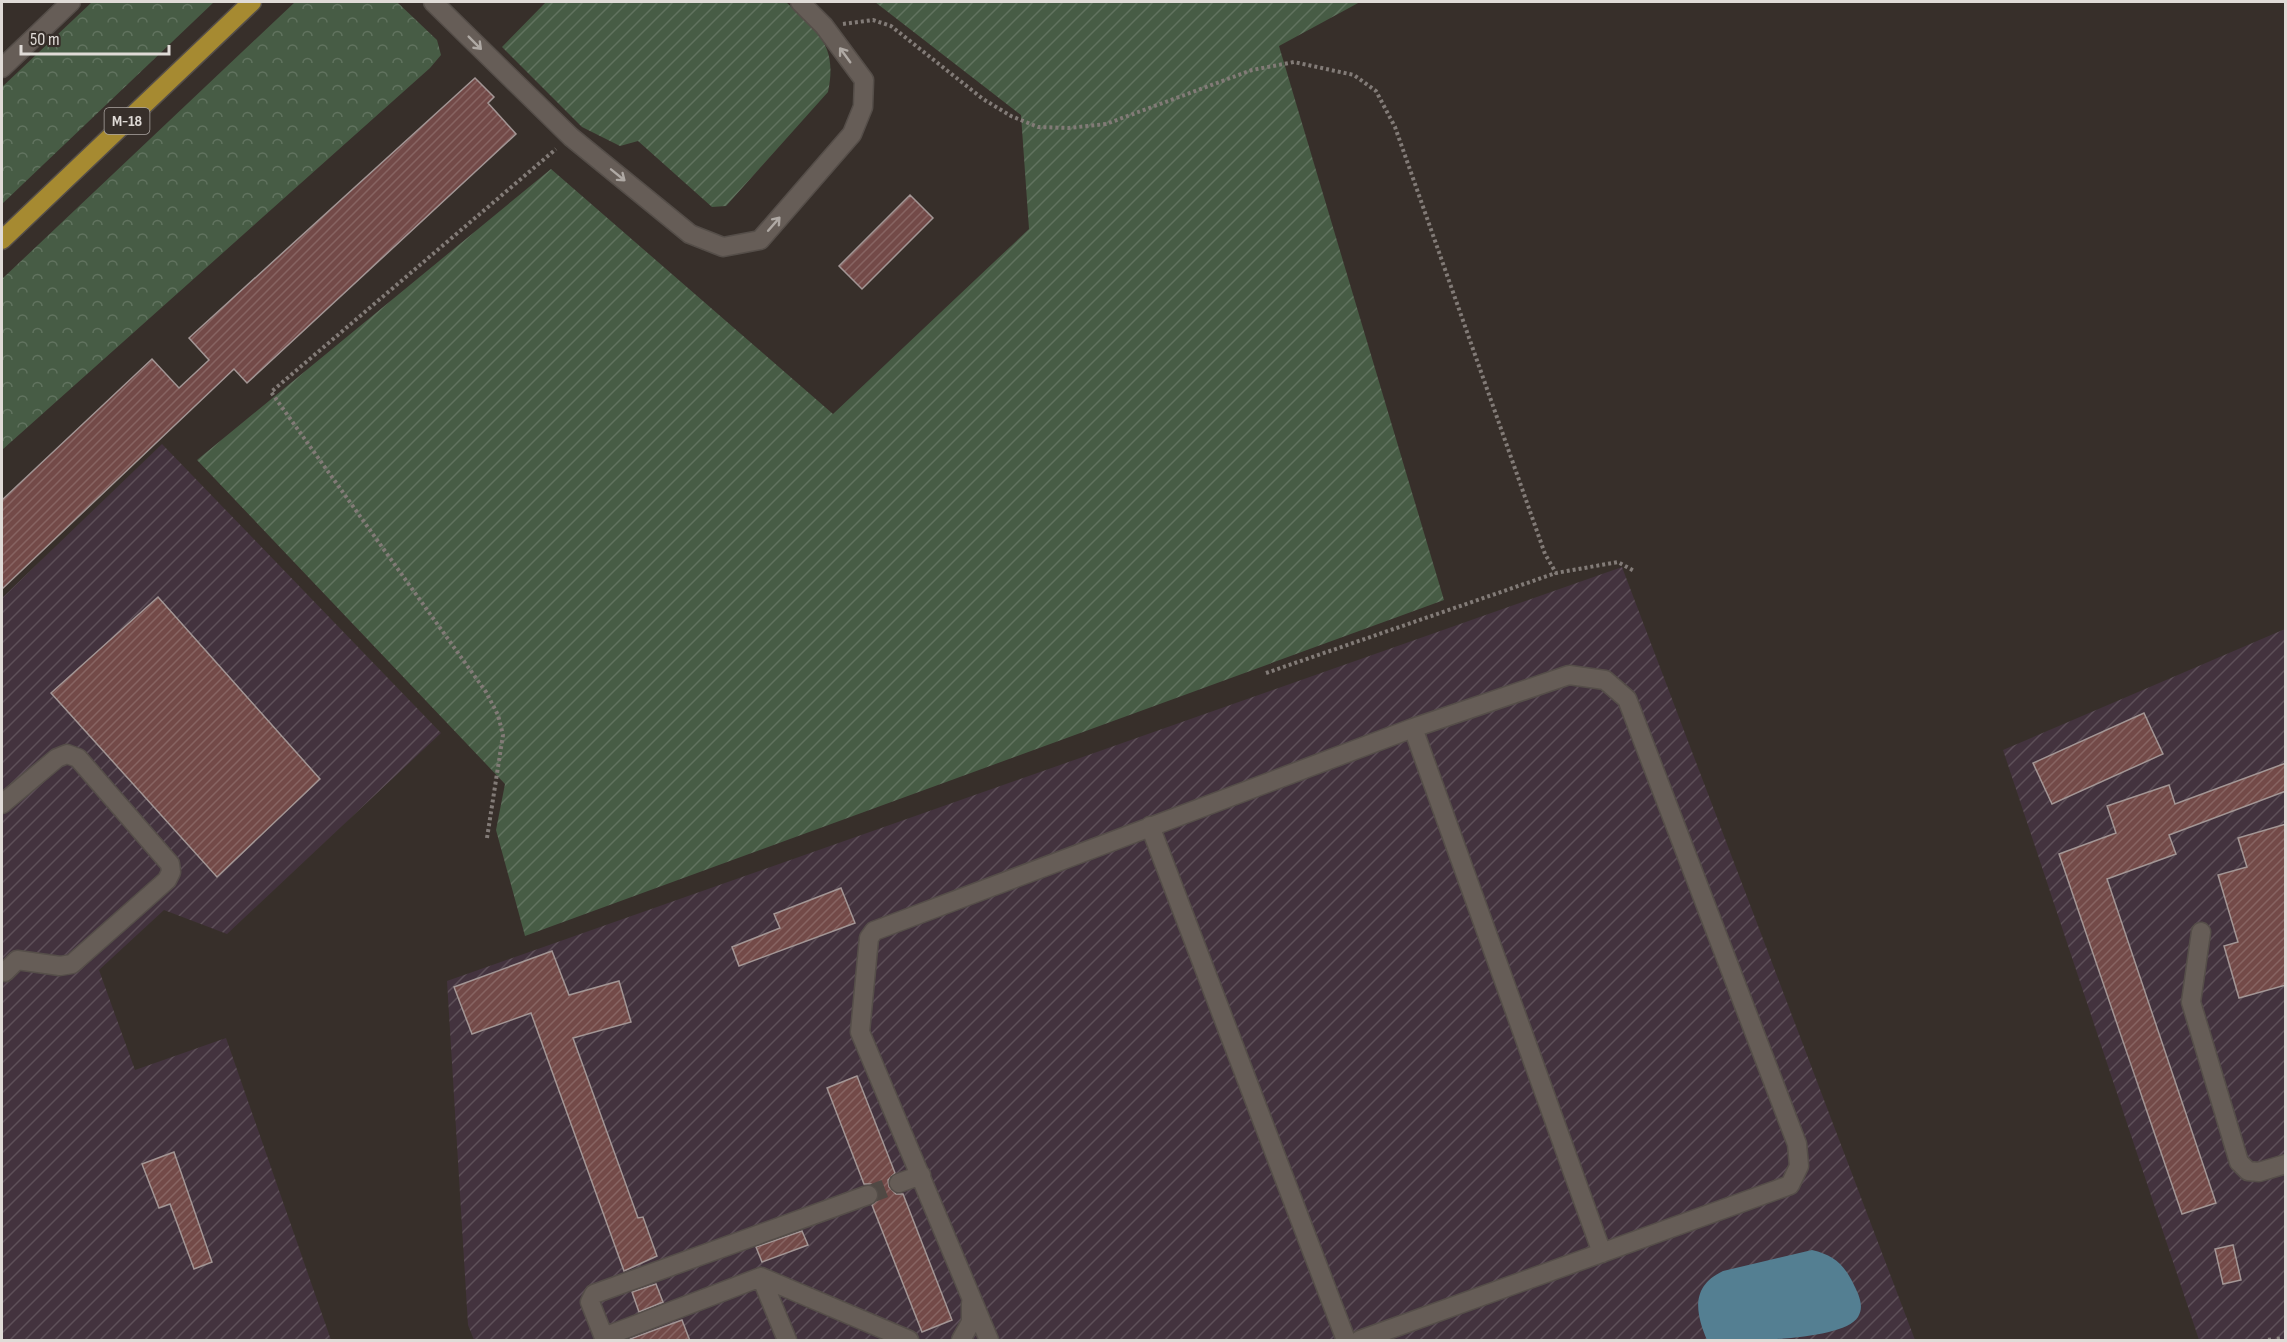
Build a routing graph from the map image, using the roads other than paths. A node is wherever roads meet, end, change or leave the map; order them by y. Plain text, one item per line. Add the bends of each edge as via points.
1 (71, 2) edge
2 (252, 2) edge
3 (434, 2) edge
4 (800, 2) edge
5 (2, 68) edge
6 (2, 240) edge
7 (1413, 728) junction
8 (2, 804) edge
9 (1150, 825) junction
10 (2201, 932) dead end
11 (4, 972) dead end
12 (2286, 1164) edge
13 (921, 1176) junction
14 (899, 1183) tunnel mouth
15 (868, 1195) tunnel mouth
16 (1602, 1253) junction
17 (761, 1277) junction
18 (970, 1298) junction
19 (604, 1339) edge
20 (904, 1340) edge
21 (787, 1341) edge
22 (961, 1341) edge
23 (989, 1341) edge
24 (1346, 1341) edge
25 (1360, 1341) edge

1 - 5 street
2 - 6 highway, М-18
3 -> 4 street via 571,137 690,234 723,246 760,240 852,134 863,108 864,80 824,26
7 - 9 street
7 - 16 street
7 - 16 street via 1569,675 1605,680 1627,699 1797,1144 1800,1166 1790,1185
8 - 11 street via 57,758 67,754 78,758 170,864 171,872 167,880 72,964 17,960
9 - 13 street via 880,927 869,938 860,1032
9 - 24 street
10 - 12 street via 2192,1002 2240,1162 2248,1171 2259,1172
13 - 14 street
13 - 18 street
15 - 19 street via 594,1294 591,1302
16 - 25 street
17 - 19 street
17 - 20 street
17 - 21 street
18 - 22 street via 971,1322
18 - 23 street

